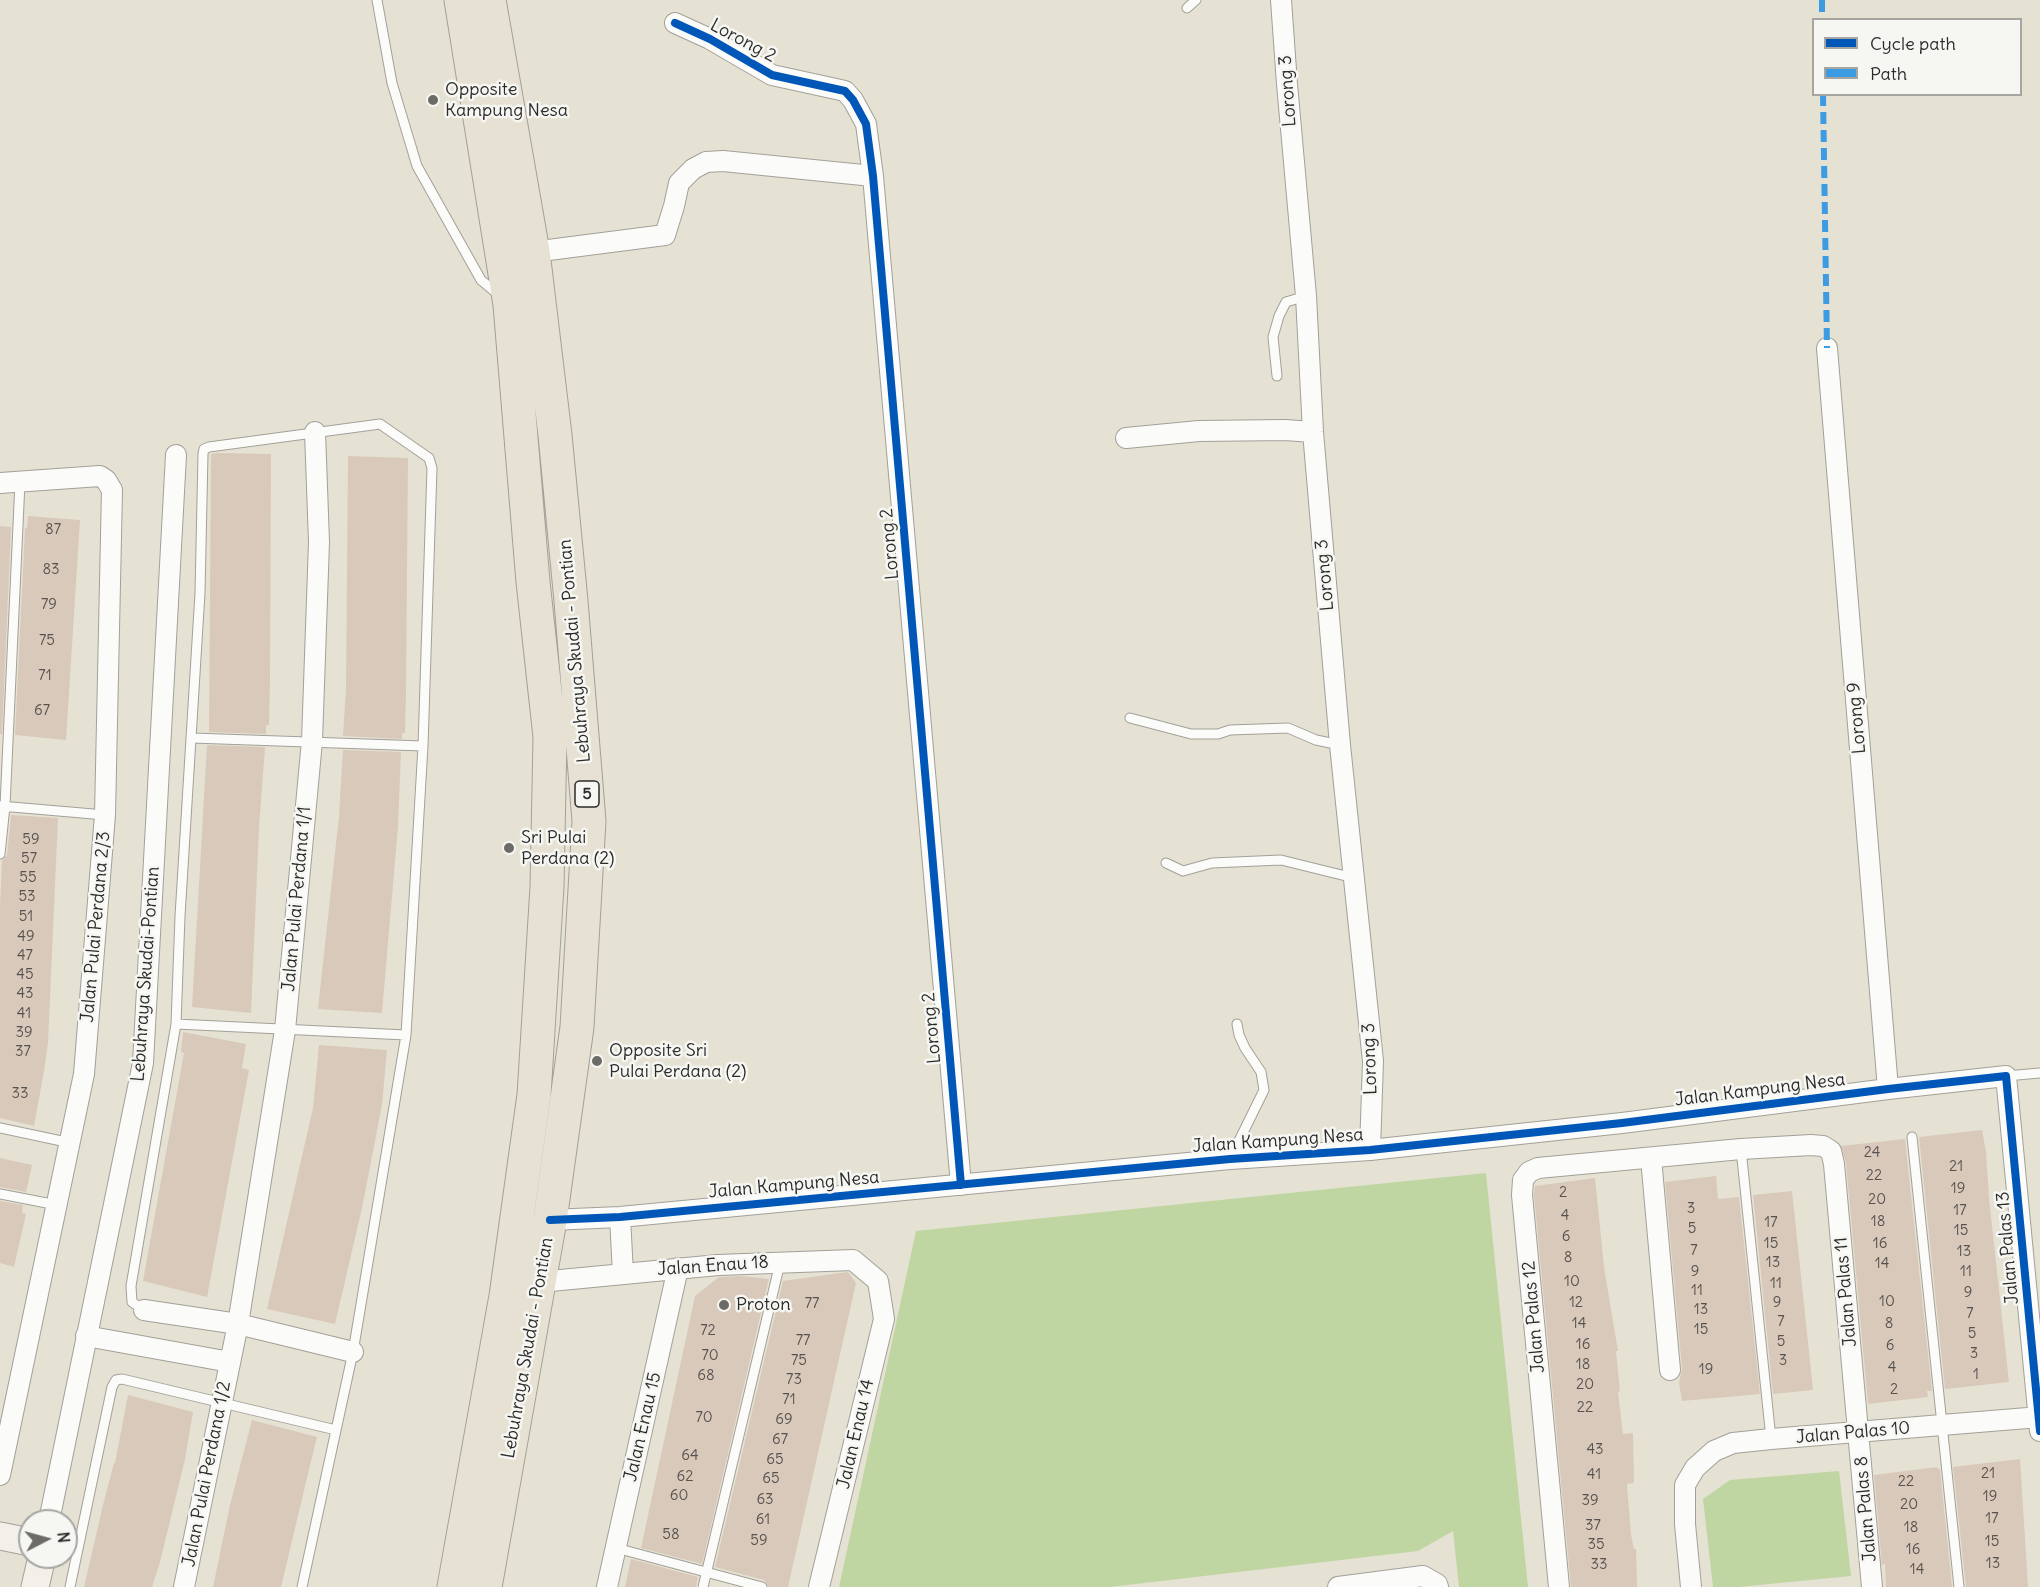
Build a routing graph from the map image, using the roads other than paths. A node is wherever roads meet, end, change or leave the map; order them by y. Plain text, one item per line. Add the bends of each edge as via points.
1 (377, 0) edge
2 (461, 0) edge
3 (489, 0) edge
4 (1196, 0) edge
5 (1281, 0) edge
6 (1187, 8) dead end
7 (675, 23) dead end
8 (873, 176) junction
9 (533, 252) junction
10 (1306, 296) junction
11 (510, 304) junction
12 (1827, 348) dead end
13 (1277, 376) dead end
14 (315, 432) junction
15 (1313, 432) junction
16 (1126, 438) dead end
17 (176, 455) dead end
18 (20, 482) junction
19 (0, 483) edge
20 (1130, 718) dead end
21 (192, 738) junction
22 (312, 741) junction
23 (423, 746) junction
24 (1340, 746) junction
25 (2, 806) edge
26 (105, 815) junction
27 (0, 854) edge
28 (1166, 863) dead end
29 (1354, 878) junction
30 (176, 1024) junction
31 (1237, 1024) dead end
32 (285, 1030) junction
33 (406, 1035) junction
34 (2040, 1073) edge
35 (2006, 1077) junction
36 (1888, 1089) junction
37 (0, 1128) edge
38 (1912, 1137) dead end
39 (71, 1143) junction
40 (1741, 1149) junction
41 (1370, 1150) junction
42 (1831, 1151) joint
43 (1651, 1158) junction
44 (1230, 1159) junction
45 (961, 1185) junction
46 (0, 1194) edge
47 (57, 1205) junction
48 (620, 1217) junction
49 (550, 1220) junction
50 (780, 1261) junction
51 (678, 1268) junction
52 (623, 1274) junction
53 (878, 1281) joint
54 (540, 1282) junction
55 (144, 1310) joint
56 (238, 1324) junction
57 (86, 1336) junction
58 (353, 1352) junction
59 (230, 1362) junction
60 (1670, 1370) dead end
61 (222, 1402) junction
62 (2040, 1422) edge
63 (1941, 1425) junction
64 (336, 1430) junction
65 (1860, 1432) junction
66 (1771, 1439) junction
67 (0, 1475) edge
68 (51, 1509) edge
69 (0, 1536) edge
70 (18, 1540) edge
71 (616, 1548) junction
72 (39, 1569) edge
73 (706, 1572) junction
74 (35, 1587) edge
75 (70, 1587) edge
76 (184, 1587) edge
77 (302, 1587) edge
78 (454, 1587) edge
79 (485, 1587) edge
80 (607, 1587) edge
81 (702, 1587) edge
82 (762, 1587) edge
83 (819, 1587) edge
84 (1338, 1587) edge
85 (1438, 1587) edge
86 (1558, 1587) edge
87 (1691, 1587) edge
88 (1872, 1587) edge
89 (1959, 1587) edge

1 - 11 lane via 392,83 417,166 481,280
2 - 11 highway, Lebuhraya Skudai - Pontian / 5
3 - 9 highway, Lebuhraya Skudai - Pontian / 5
4 - 6 lane
5 - 10 street, Lorong 3
7 - 8 street, Lorong 2 via 772,75 845,91 866,124
8 - 9 street via 706,162 679,183 665,235
8 - 45 street, Lorong 2
9 - 49 highway, Lebuhraya Skudai - Pontian / 5 via 567,554 589,821 577,1027
10 - 13 lane via 1286,302 1279,316 1273,337
10 - 15 street, Lorong 3
11 - 78 highway, Lebuhraya Skudai - Pontian / 5 via 550,737 547,887 534,1095 506,1296
12 - 36 street, Lorong 9
14 - 21 lane via 204,449
14 - 22 street, Jalan Pulai Perdana 1/1 via 319,542
14 - 23 lane via 380,424 429,458 432,468
15 - 16 street via 1199,431
15 - 24 street, Lorong 3
17 - 57 street, Lebuhraya Skudai-Pontian via 143,1063
18 - 19 street, Jalan Pulai Perdana 2/3
18 - 25 lane
18 - 26 street, Jalan Pulai Perdana 2/3 via 100,476 112,490
20 - 24 lane via 1191,734 1288,728
21 - 22 lane
21 - 30 lane
22 - 23 lane
22 - 32 street, Jalan Pulai Perdana 1/1
23 - 33 lane
24 - 29 street, Lorong 3
25 - 26 lane
25 - 27 lane
26 - 39 street, Jalan Pulai Perdana 2/3 via 84,1074
28 - 29 lane via 1183,871 1212,863 1281,860
29 - 41 street, Lorong 3 via 1373,1061
30 - 32 lane
30 - 55 lane via 131,1286 132,1302
31 - 44 lane via 1245,1048 1261,1072 1264,1090
32 - 33 lane
32 - 56 street, Jalan Pulai Perdana 1/1
33 - 58 lane
34 - 35 lane
35 - 36 street, Jalan Kampung Nesa
35 - 62 street, Jalan Palas 13
36 - 41 street, Jalan Kampung Nesa
37 - 39 lane
38 - 63 lane
39 - 47 street, Jalan Pulai Perdana 2/3
40 - 42 street, Jalan Palas 12 via 1810,1145
40 - 43 street, Jalan Palas 12
40 - 66 lane
41 - 44 street, Jalan Kampung Nesa
42 - 65 street, Jalan Palas 11
43 - 60 street
43 - 86 street, Jalan Palas 12 via 1538,1168 1523,1180
44 - 45 street, Jalan Kampung Nesa
45 - 48 street, Jalan Kampung Nesa
46 - 47 lane
47 - 67 street, Jalan Pulai Perdana 2/3
48 - 49 street, Jalan Kampung Nesa
48 - 52 street
49 - 54 highway, Lebuhraya Skudai - Pontian / 5
50 - 51 street, Jalan Enau 18
50 - 53 street, Jalan Enau 18 via 853,1260
50 - 73 lane
51 - 52 street, Jalan Enau 18
51 - 71 street, Jalan Enau 15
52 - 54 street, Jalan Enau 18
53 - 83 street, Jalan Enau 14 via 884,1319
54 - 79 highway, Lebuhraya Skudai - Pontian / 5
55 - 56 street
56 - 58 street
56 - 59 street, Jalan Pulai Perdana 1/1
57 - 59 street
57 - 68 street, Lebuhraya Skudai-Pontian
58 - 64 lane
59 - 61 street, Jalan Pulai Perdana 1/2
61 - 64 lane
61 - 75 lane via 116,1380
61 - 76 street, Jalan Pulai Perdana 1/2
62 - 63 street, Jalan Palas 10
63 - 65 street, Jalan Palas 10
63 - 89 lane
64 - 77 lane
65 - 66 street, Jalan Palas 10
65 - 88 street, Jalan Palas 8
66 - 87 street, Jalan Palas 10 via 1733,1443 1714,1451 1695,1468 1685,1485
69 - 70 street
71 - 73 lane
71 - 80 street, Jalan Enau 15
72 - 74 street
73 - 81 lane
73 - 82 lane
84 - 85 street via 1423,1576

